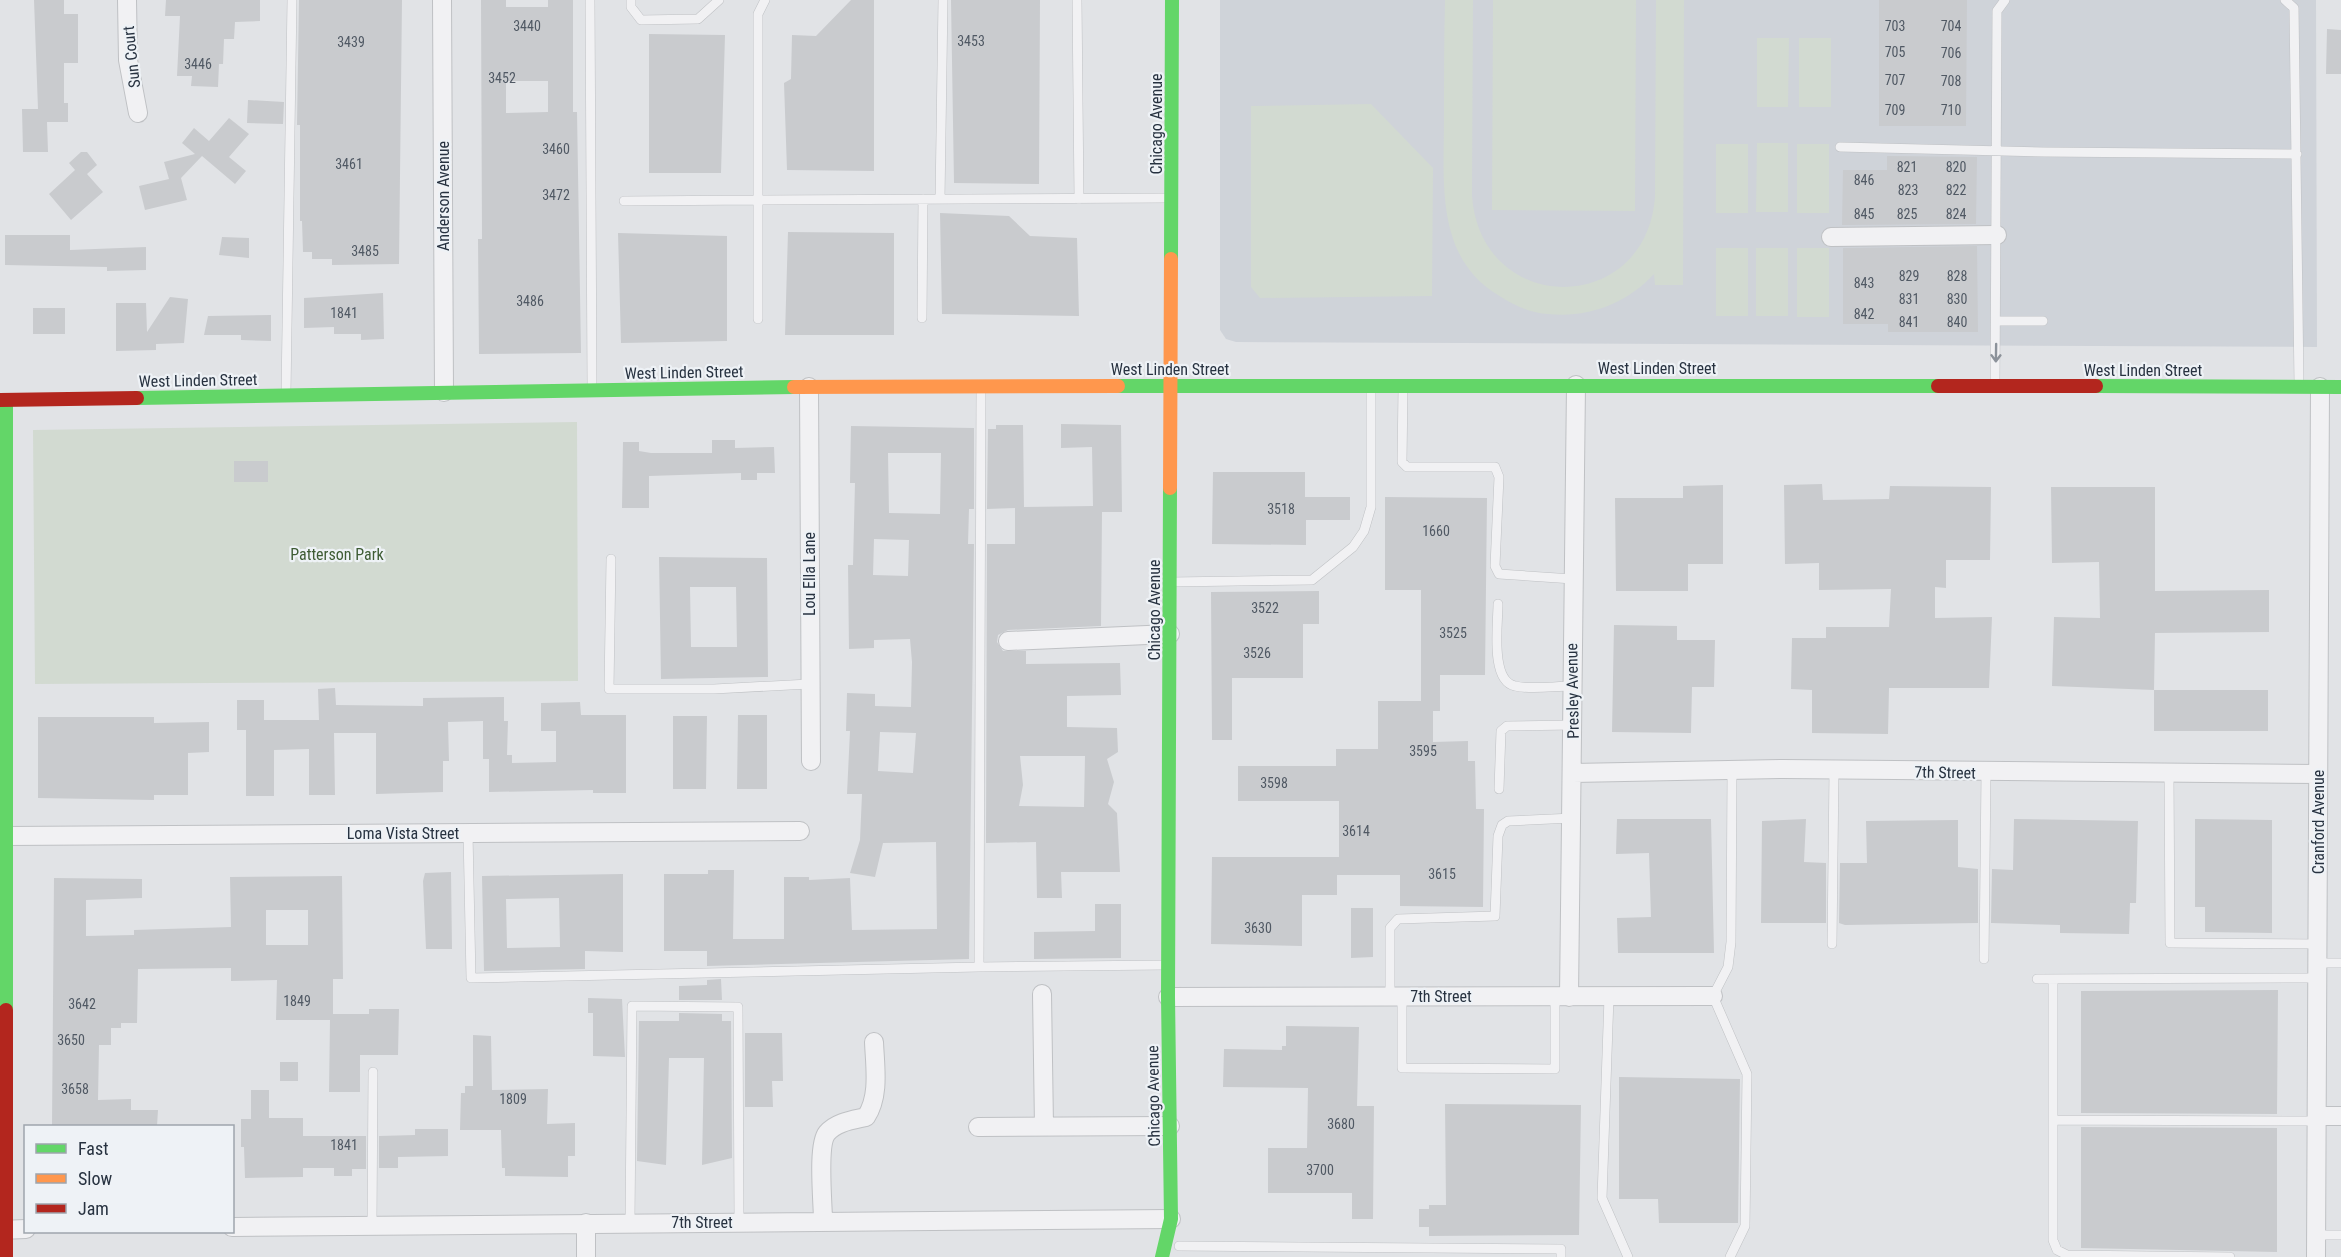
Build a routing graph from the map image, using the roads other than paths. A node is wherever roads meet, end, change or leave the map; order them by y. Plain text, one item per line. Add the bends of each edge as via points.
1 (128, 0) edge
2 (292, 0) edge
3 (442, 0) edge
4 (590, 0) edge
5 (631, 0) edge
6 (719, 0) edge
7 (765, 0) edge
8 (943, 0) edge
9 (1077, 0) edge
10 (1172, 0) edge
11 (2005, 0) edge
12 (2285, 0) edge
13 (2294, 4) edge
14 (138, 113) dead end
15 (1840, 147) dead end
16 (1997, 149) junction
17 (2297, 154) junction
18 (1172, 198) junction
19 (922, 199) junction
20 (940, 199) junction
21 (1079, 199) junction
22 (758, 200) junction
23 (624, 201) dead end
24 (1997, 235) junction
25 (1831, 237) dead end
26 (922, 318) dead end
27 (758, 319) dead end
28 (1996, 321) junction
29 (2043, 321) dead end
30 (1371, 385) junction
31 (1403, 385) junction
32 (1576, 385) junction
33 (981, 386) junction
34 (1172, 386) junction
35 (1995, 386) junction
36 (809, 387) junction
37 (2299, 387) junction
38 (2320, 387) junction
39 (2341, 387) edge
40 (592, 390) junction
41 (444, 392) junction
42 (286, 395) junction
43 (3, 400) edge
44 (611, 559) dead end
45 (1573, 579) junction
46 (1171, 582) junction
47 (1498, 604) dead end
48 (1170, 634) junction
49 (1008, 641) dead end
50 (809, 684) junction
51 (1572, 686) junction
52 (1573, 725) junction
53 (811, 761) dead end
54 (1732, 770) junction
55 (1834, 770) junction
56 (1986, 772) junction
57 (1573, 773) junction
58 (2169, 773) junction
59 (2318, 774) junction
60 (1499, 789) dead end
61 (1573, 818) junction
62 (800, 831) dead end
63 (468, 832) junction
64 (6, 836) junction
65 (3, 887) edge
66 (1832, 944) dead end
67 (2318, 944) junction
68 (1983, 959) dead end
69 (2341, 963) edge
70 (1169, 965) junction
71 (979, 967) junction
72 (2318, 970) junction
73 (2037, 979) dead end
74 (2053, 979) junction
75 (1042, 994) dead end
76 (1396, 996) junction
77 (1713, 996) junction
78 (1168, 997) junction
79 (1562, 997) junction
80 (1609, 997) junction
81 (3, 1000) edge
82 (874, 1042) dead end
83 (373, 1072) dead end
84 (2341, 1116) edge
85 (2317, 1118) junction
86 (3, 1120) edge
87 (2053, 1120) junction
88 (1044, 1126) junction
89 (1170, 1126) junction
90 (978, 1127) dead end
91 (1171, 1219) junction
92 (822, 1221) junction
93 (586, 1222) junction
94 (630, 1222) junction
95 (739, 1222) junction
96 (372, 1225) junction
97 (234, 1227) edge
98 (24, 1229) edge
99 (3, 1230) edge
100 (2341, 1234) edge
101 (2316, 1235) junction
102 (1180, 1252) edge
103 (1391, 1252) edge
104 (6, 1257) edge
105 (586, 1257) edge
106 (1162, 1257) edge
107 (1562, 1257) edge
108 (1628, 1257) edge
109 (1730, 1257) edge
110 (2230, 1257) edge
111 (2316, 1257) edge

1 - 14 street, Sun Court via 128,60
2 - 42 lane
3 - 41 street, Anderson Avenue
4 - 40 lane
5 - 6 lane via 640,20 698,19
7 - 22 lane via 758,14
8 - 20 lane
9 - 21 lane
10 - 18 main road, Chicago Avenue
11 - 16 lane via 1997,11
12 - 13 lane
13 - 17 lane
15 - 16 lane
16 - 17 lane
16 - 24 lane
17 - 37 lane
18 - 21 lane
18 - 34 main road, Chicago Avenue
19 - 20 lane
19 - 22 lane
19 - 26 lane
20 - 21 lane
22 - 23 lane
22 - 27 lane
24 - 25 street
24 - 28 lane
28 - 29 lane
28 -> 35 lane
30 - 31 main road, West Linden Street
30 - 34 main road, West Linden Street
30 - 46 lane via 1371,507 1364,531 1353,547 1312,580
31 - 32 main road, West Linden Street
31 - 45 lane via 1402,462 1407,467 1495,467 1499,477 1495,566 1499,574
32 - 35 main road, West Linden Street
32 - 45 street, Presley Avenue
33 - 34 main road, West Linden Street
33 - 36 main road, West Linden Street
33 - 71 lane
34 - 46 main road, Chicago Avenue
35 - 37 main road, West Linden Street
36 - 40 main road, West Linden Street
36 - 50 street, Lou Ella Lane
37 - 38 main road, West Linden Street
38 - 39 main road, West Linden Street
38 - 59 street, Cranford Avenue
40 - 41 main road, West Linden Street
41 - 42 main road, West Linden Street
42 - 43 main road, West Linden Street
43 - 64 main road
44 - 50 lane via 609,689
45 - 51 street, Presley Avenue
46 - 48 main road, Chicago Avenue
47 - 51 lane via 1499,671 1505,682 1514,686
48 - 49 street
48 - 70 main road, Chicago Avenue
50 - 53 street, Lou Ella Lane
51 - 52 street, Presley Avenue
52 - 57 street, Presley Avenue
52 - 60 lane via 1507,726 1501,732
54 - 55 street, 7th Street
54 - 57 street, 7th Street
54 - 77 lane via 1731,942 1728,967
55 - 56 street, 7th Street
55 - 66 lane
56 - 58 street, 7th Street
56 - 68 lane
57 - 61 street, Presley Avenue
58 - 59 street, 7th Street
58 - 67 lane via 2170,943
59 - 67 street, Cranford Avenue
61 - 76 lane via 1509,821 1502,825 1498,836 1495,916 1394,922 1390,928
61 - 79 street, Presley Avenue
62 - 63 street, Loma Vista Street
63 - 64 street, Loma Vista Street
63 - 71 lane via 471,978
64 - 65 main road
65 - 81 main road
67 - 72 street, Cranford Avenue
69 - 72 lane
70 - 71 lane
70 - 78 main road, Chicago Avenue
72 - 74 lane
72 - 85 street, Cranford Avenue
73 - 74 lane
74 - 87 lane
75 - 88 street
76 - 78 street, 7th Street
76 - 79 street, 7th Street
76 - 79 lane via 1402,1068 1555,1069
77 - 80 street, 7th Street
77 - 109 lane via 1747,1074 1745,1226
78 - 89 main road, Chicago Avenue
79 - 80 street, 7th Street
80 - 108 lane via 1602,1198
81 - 86 main road
82 - 92 street via 873,1107 866,1117 846,1121 825,1135
83 - 96 lane
84 - 85 street
85 - 87 lane
85 - 101 street, Cranford Avenue
86 - 99 main road
87 - 110 lane via 2053,1240 2057,1250 2067,1255
88 - 89 street
88 - 90 street
89 - 91 main road, Chicago Avenue
91 - 92 street, 7th Street
91 - 102 main road, Chicago Avenue
91 - 106 main road, Chicago Avenue
92 - 95 street, 7th Street
93 - 94 street, 7th Street
93 - 96 street, 7th Street
93 - 105 street
94 - 95 street, 7th Street
94 - 95 lane via 632,1006 738,1007
96 - 97 street, 7th Street
98 - 99 street
99 - 104 main road
100 - 101 lane
101 - 111 street, Cranford Avenue
102 - 103 lane
103 - 107 lane via 1561,1249

